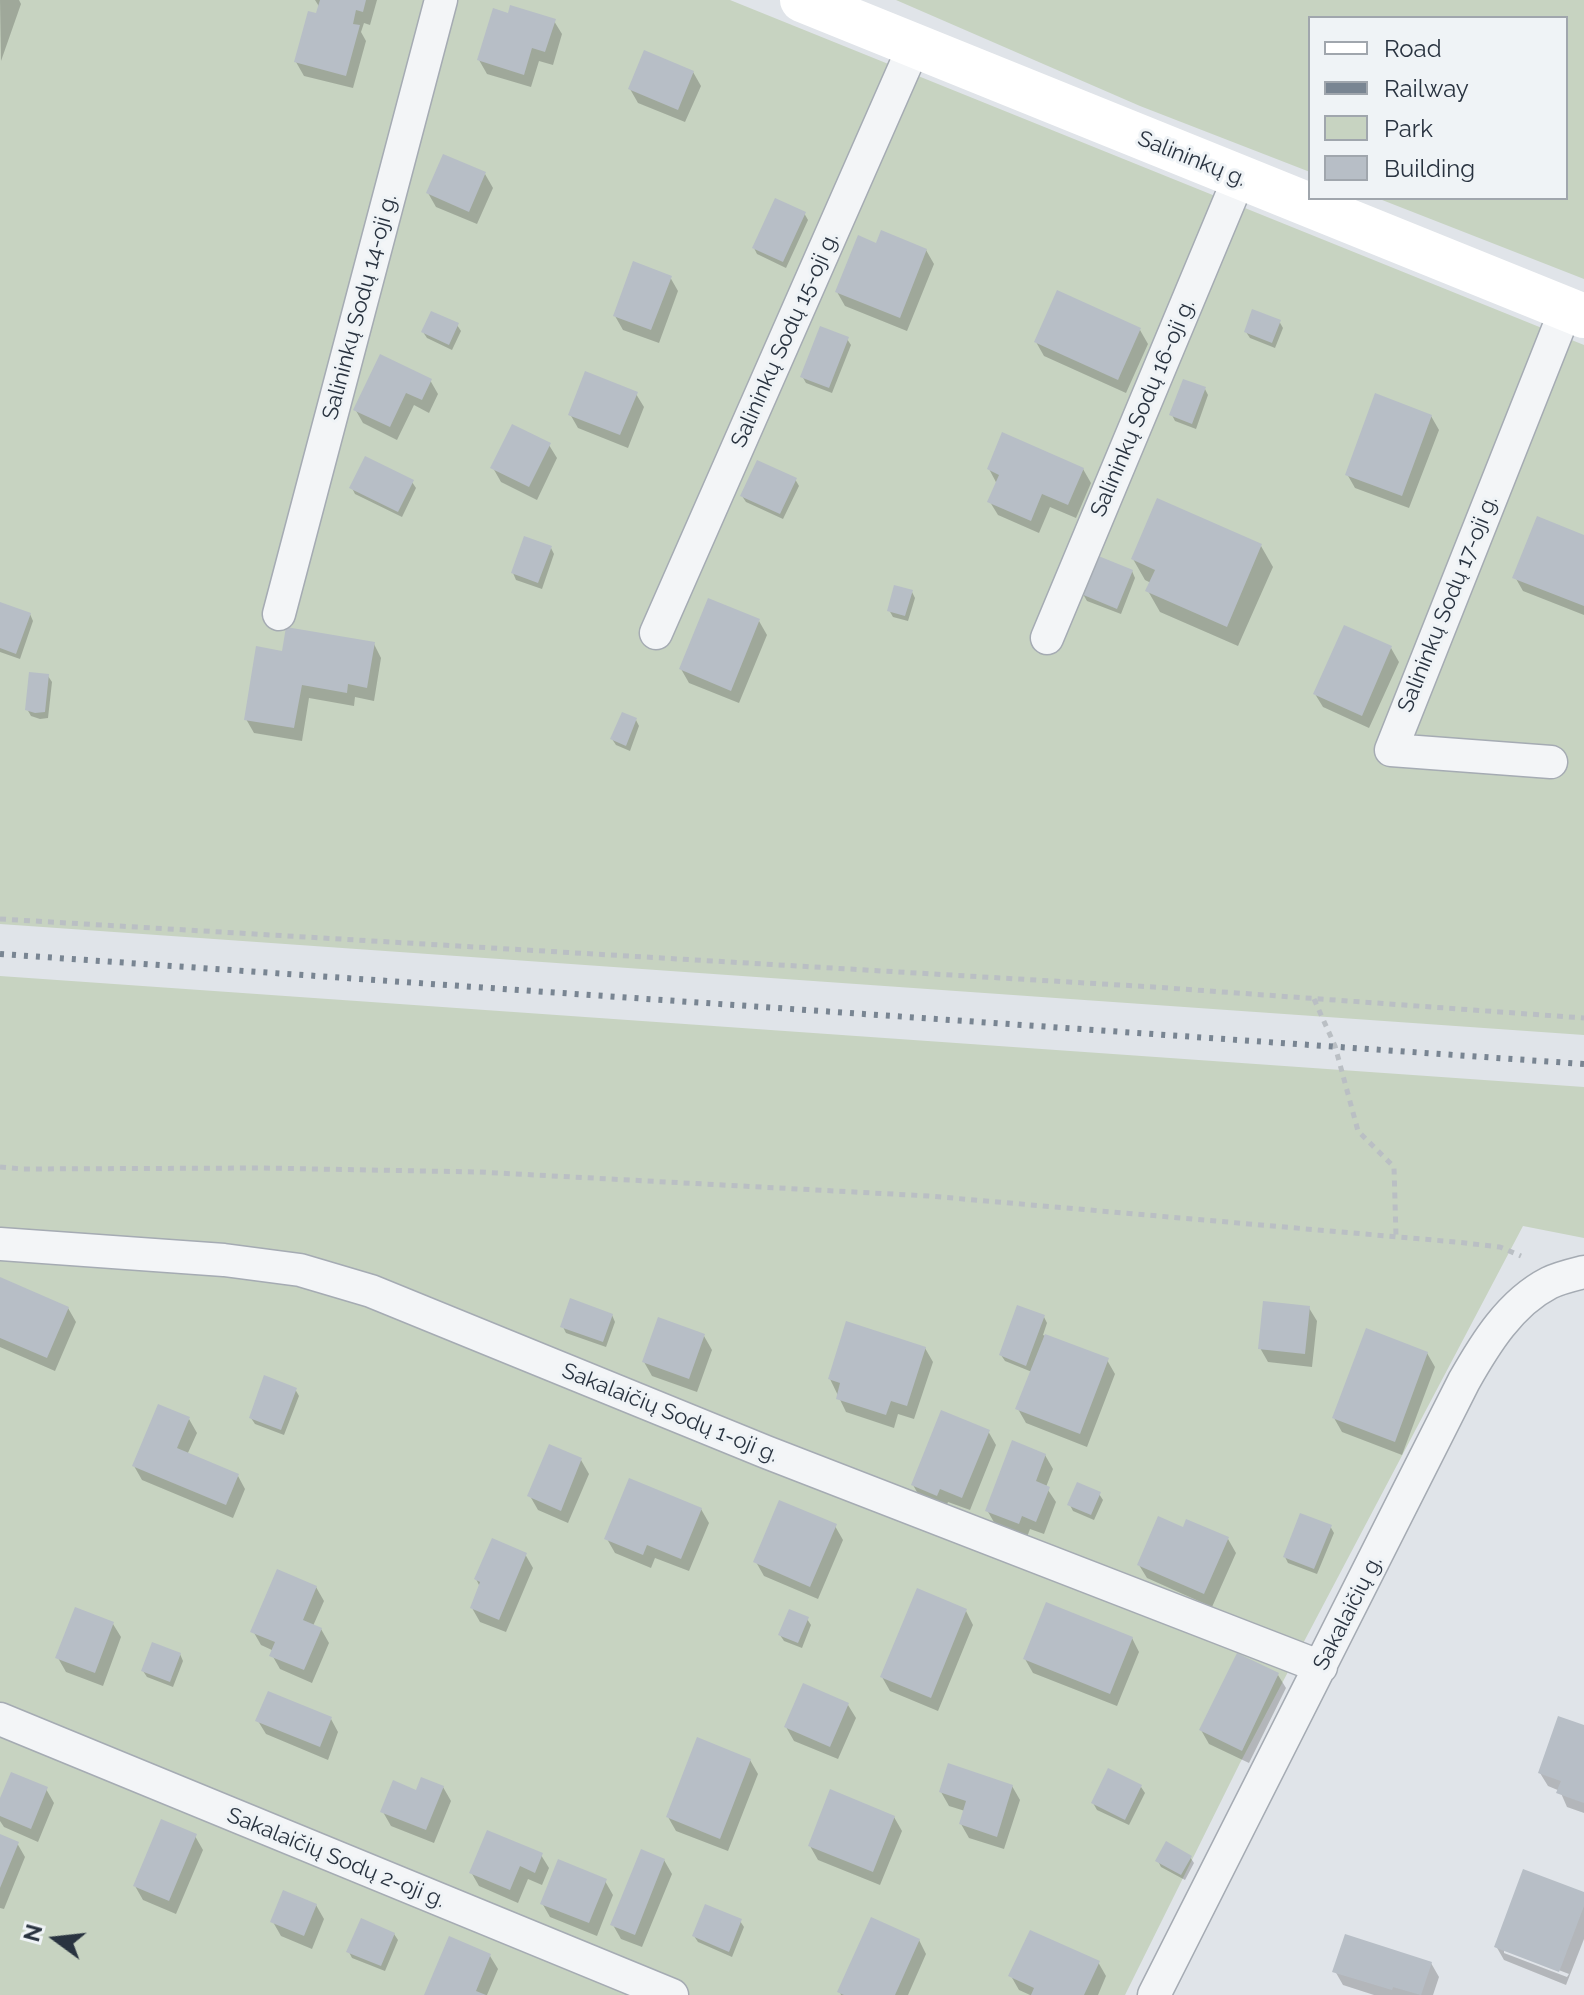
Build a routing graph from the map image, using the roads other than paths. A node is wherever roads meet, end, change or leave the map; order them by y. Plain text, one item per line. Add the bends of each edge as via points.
1 (441, 0) edge
2 (802, 0) edge
3 (914, 46) junction
4 (1239, 178) junction
5 (1575, 312) edge
6 (279, 614) dead end
7 (656, 633) dead end
8 (1047, 638) dead end
9 (1551, 762) dead end
10 (0, 1244) edge
11 (1584, 1272) edge
12 (1321, 1667) junction
13 (0, 1719) edge
14 (672, 1995) edge
15 (1154, 1995) edge

1 - 6 street, Salininkų Sodų 14-oji g.
2 - 3 main road, Salininkų g.
3 - 4 main road, Salininkų g.
3 - 7 street, Salininkų Sodų 15-oji g.
4 - 5 main road, Salininkų g.
4 - 8 street, Salininkų Sodų 16-oji g.
5 - 9 street, Salininkų Sodų 17-oji g. via 1391,750
10 - 12 street, Sakalaičių Sodų 1-oji g. via 224,1260 300,1270 371,1291 766,1452
11 - 12 street, Sakalaičių g. via 1527,1296 1488,1340
12 - 15 street, Sakalaičių g.
13 - 14 street, Sakalaičių Sodų 2-oji g.

